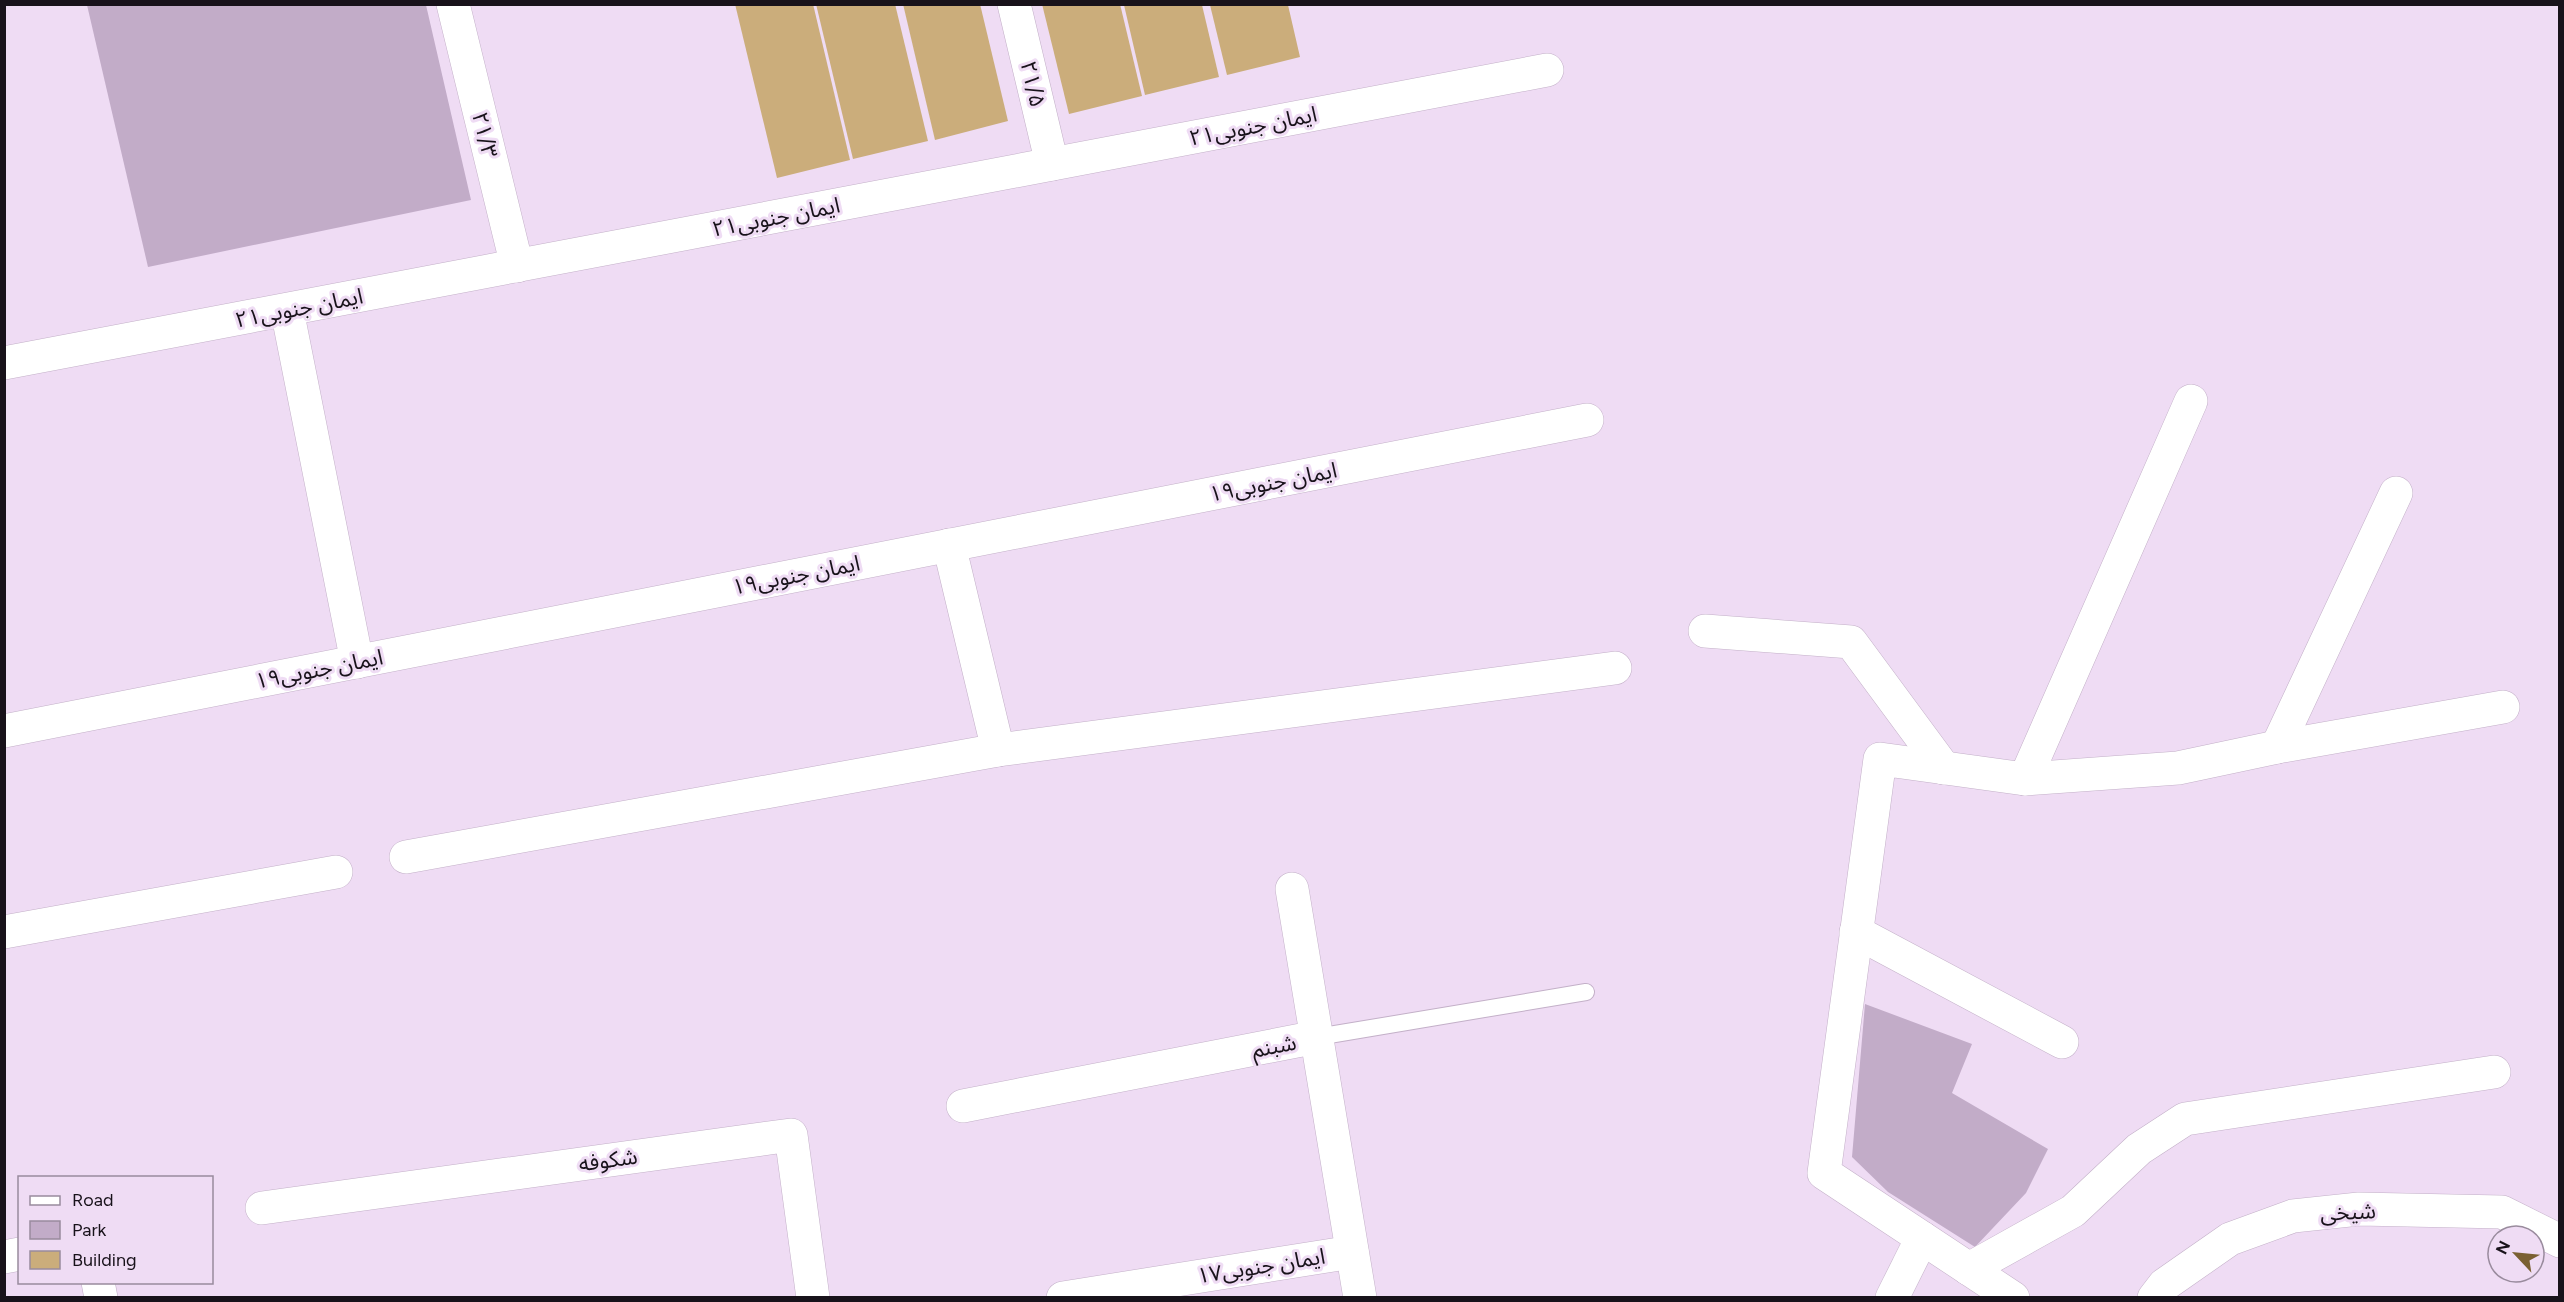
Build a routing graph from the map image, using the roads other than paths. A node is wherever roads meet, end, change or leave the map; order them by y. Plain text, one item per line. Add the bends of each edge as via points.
1 (453, 4) edge
2 (1014, 4) edge
3 (1547, 70) dead end
4 (1052, 164) junction
5 (517, 266) junction
6 (287, 310) junction
7 (4, 363) edge
8 (2191, 401) dead end
9 (1587, 420) dead end
10 (2396, 493) dead end
11 (949, 545) junction
12 (1705, 631) dead end
13 (357, 662) junction
14 (1615, 668) dead end
15 (2503, 707) dead end
16 (4, 731) edge
17 (2277, 747) junction
18 (999, 750) junction
19 (1944, 768) junction
20 (2025, 779) junction
21 (406, 857) dead end
22 (336, 872) dead end
23 (1292, 889) dead end
24 (1856, 932) junction
25 (4, 933) edge
26 (1586, 992) dead end
27 (1317, 1037) junction
28 (2062, 1042) dead end
29 (2494, 1072) dead end
30 (963, 1106) dead end
31 (262, 1208) dead end
32 (1922, 1238) junction
33 (2559, 1241) edge
34 (1352, 1252) junction
35 (1969, 1269) junction
36 (813, 1298) edge
37 (1063, 1298) edge
38 (1360, 1298) edge
39 (1892, 1298) edge
40 (2013, 1298) edge
41 (2154, 1298) edge

1 - 5 street, ۲۱/۳
2 - 4 street, ۲۱/۵
3 - 4 street, ایمان جنوبی۲۱
4 - 5 street, ایمان جنوبی۲۱
5 - 6 street, ایمان جنوبی۲۱
6 - 7 street, ایمان جنوبی۲۱
6 - 13 street
8 - 20 street
9 - 11 street, ایمان جنوبی۱۹
10 - 17 street
11 - 13 street, ایمان جنوبی۱۹
11 - 18 street
12 - 19 street via 1851,642
13 - 16 street, ایمان جنوبی۱۹
14 - 18 street
15 - 17 street
17 - 20 street via 2178,768
18 - 21 street
19 - 20 street
19 - 24 street via 1880,759
22 - 25 street
23 - 27 street
24 - 28 street
24 - 32 street via 1824,1173
26 - 27 lane, شبنم
27 - 30 street, شبنم
27 - 34 street
29 - 35 street via 2185,1119 2139,1149 2073,1211
31 - 36 street, شکوفه via 791,1135
32 - 35 street
32 - 39 street
33 - 41 street, شیخی via 2502,1212 2359,1209 2293,1216 2230,1239 2164,1285
34 - 37 street, ایمان جنوبی۱۷
34 - 38 street
35 - 40 street

